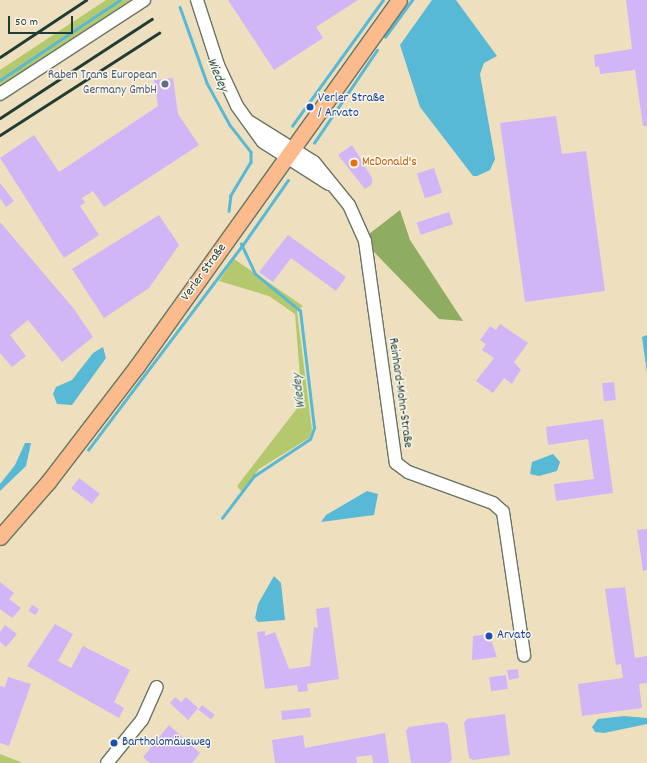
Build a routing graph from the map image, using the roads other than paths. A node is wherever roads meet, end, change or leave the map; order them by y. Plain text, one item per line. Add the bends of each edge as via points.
1 (144, 0) edge
2 (197, 0) edge
3 (399, 0) edge
4 (0, 94) edge
5 (250, 122) junction
6 (295, 146) junction
7 (286, 158) junction
8 (338, 190) junction
9 (0, 537) edge
10 (524, 655) dead end
11 (158, 687) dead end
12 (107, 763) edge

1 - 4 street
2 - 5 street via 218,66 237,106
3 - 6 main road, Verler Straße
5 - 6 street, Reinhard-Mohn-Straße
5 - 7 street via 263,142
6 - 7 main road, Verler Straße
6 - 8 street, Reinhard-Mohn-Straße via 314,162
7 - 8 street
7 - 9 main road, Verler Straße via 137,366 52,476
8 - 10 street, Reinhard-Mohn-Straße via 365,241 396,463 408,472 493,504 503,512
11 - 12 street via 142,720

